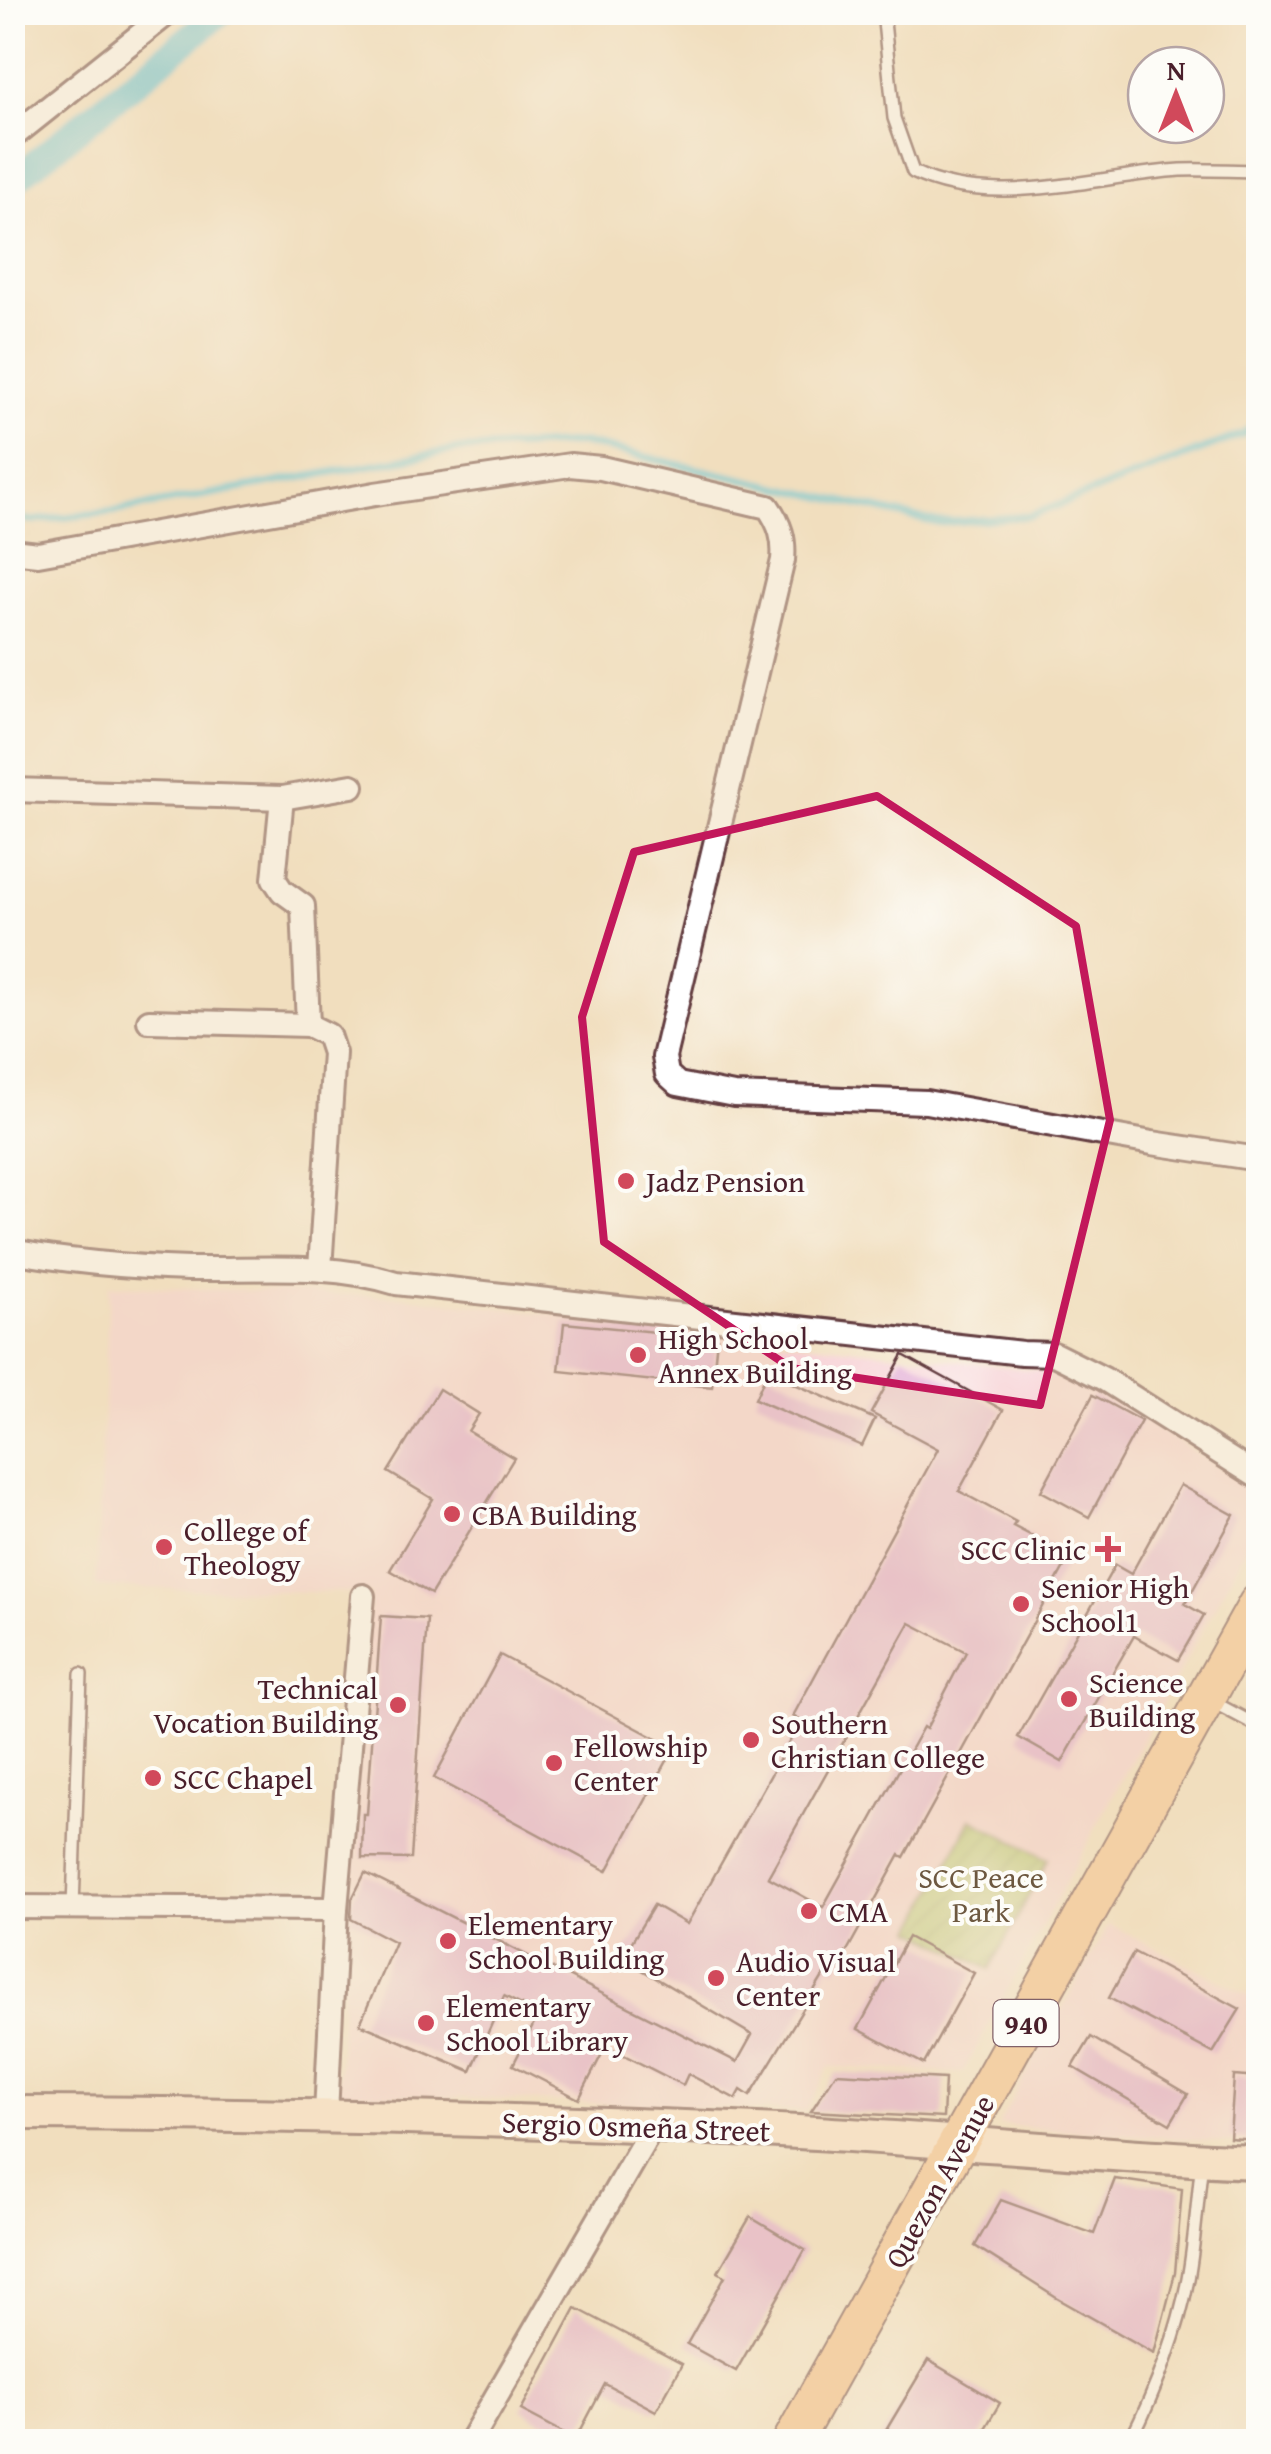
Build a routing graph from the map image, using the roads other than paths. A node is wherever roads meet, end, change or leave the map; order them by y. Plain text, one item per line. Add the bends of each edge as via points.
1 (169, 12) edge
2 (883, 12) edge
3 (12, 137) edge
4 (1258, 171) edge
5 (12, 551) edge
6 (352, 786) dead end
7 (12, 790) edge
8 (282, 798) junction
9 (149, 1021) dead end
10 (308, 1026) junction
11 (1258, 1158) edge
12 (12, 1251) edge
13 (320, 1269) junction
14 (1258, 1478) edge
15 (363, 1596) dead end
16 (1258, 1604) edge
17 (81, 1674) dead end
18 (1206, 1698) junction
19 (1258, 1726) edge
20 (12, 1907) edge
21 (72, 1908) junction
22 (336, 1909) junction
23 (12, 2113) edge
24 (326, 2114) junction
25 (653, 2126) junction
26 (962, 2141) junction
27 (1203, 2160) junction
28 (1258, 2162) edge
29 (470, 2442) edge
30 (792, 2442) edge
31 (1130, 2442) edge

1 - 3 street
2 - 4 lane via 894,118 913,172 935,182 987,189 1182,170
5 - 11 street via 38,554 570,465 768,507 778,521 783,560 664,1058 667,1074 678,1084 734,1095 926,1102
6 - 8 street
7 - 8 street
8 - 10 street via 274,879 304,906
9 - 10 street
10 - 13 street via 328,1035 334,1053
12 - 13 street via 184,1268
13 - 14 street via 474,1292 1054,1354 1104,1378
15 - 22 street
16 - 18 main road, Quezon Avenue / 940
17 - 21 lane
18 - 19 lane
18 - 26 main road, Quezon Avenue / 940
20 - 21 street
21 - 22 street
22 - 24 street
23 - 24 street, Sergio Osmeña Street
24 - 25 street, Sergio Osmeña Street
25 - 26 street, Sergio Osmeña Street
25 - 29 street
26 - 27 street, Sergio Osmeña Street
26 - 30 main road, Quezon Avenue / 940
27 - 28 street, Sergio Osmeña Street
27 - 31 lane via 1179,2319 1157,2390

